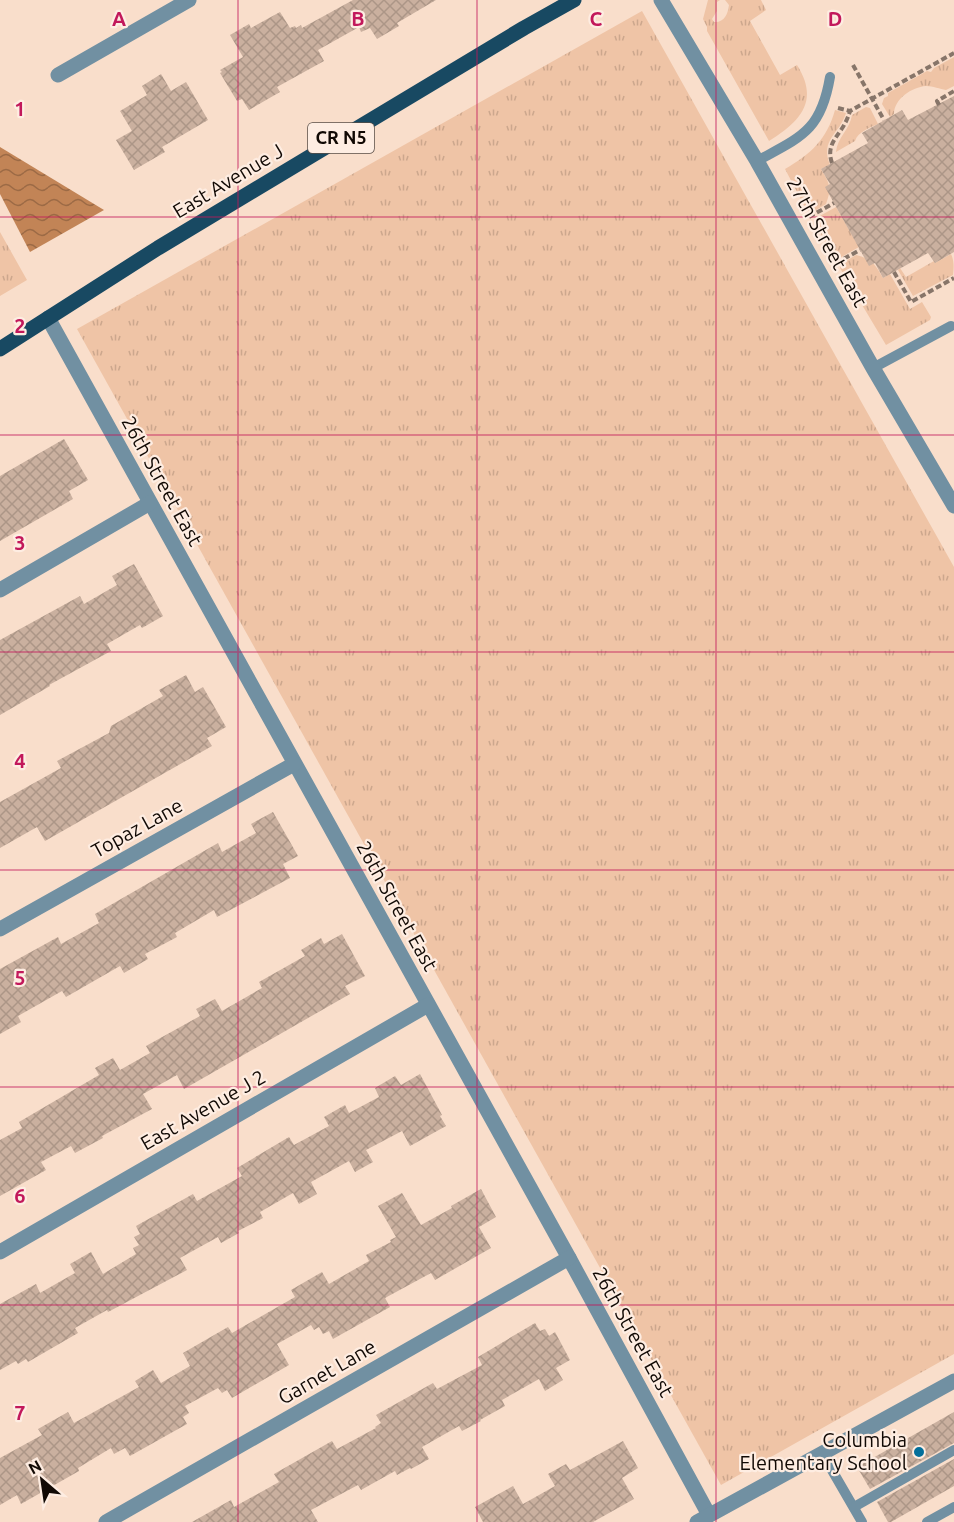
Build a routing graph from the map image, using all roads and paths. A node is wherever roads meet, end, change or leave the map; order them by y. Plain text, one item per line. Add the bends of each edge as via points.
1 (189, 0) edge
2 (574, 0) edge
3 (661, 0) edge
4 (954, 53) edge
5 (853, 65) dead end
6 (58, 75) dead end
7 (830, 77) dead end
8 (954, 92) edge
9 (873, 99) junction
10 (824, 103) junction
11 (939, 105) dead end
12 (850, 111) junction
13 (884, 120) dead end
14 (757, 161) junction
15 (832, 163) dead end
16 (834, 203) dead end
17 (809, 217) dead end
18 (860, 250) dead end
19 (835, 264) dead end
20 (894, 272) dead end
21 (954, 278) edge
22 (48, 318) junction
23 (951, 326) dead end
24 (0, 349) edge
25 (873, 368) junction
26 (150, 503) junction
27 (954, 506) edge
28 (0, 590) edge
29 (294, 764) junction
30 (0, 929) edge
31 (428, 1005) junction
32 (0, 1252) edge
33 (569, 1258) junction
34 (954, 1381) edge
35 (954, 1450) edge
36 (822, 1453) junction
37 (954, 1507) edge
38 (854, 1508) junction
39 (703, 1519) edge
40 (106, 1522) edge
41 (862, 1522) edge
42 (927, 1522) edge

1 - 6 street
2 - 22 main road, East Avenue J / CR N5
3 - 14 street, 27th Street East
4 - 9 path
5 - 9 path
7 - 10 lane
8 - 11 path via 937,101
9 - 12 path
9 - 13 path
10 - 12 path
10 - 14 lane via 813,125
12 - 15 path via 832,143
14 - 25 street, 27th Street East
16 - 17 path
18 - 19 path
20 - 21 path via 911,302
22 - 24 main road, East Avenue J / CR N5
22 - 26 street, 26th Street East
23 - 25 lane
25 - 27 street, 27th Street East
26 - 28 street
26 - 29 street, 26th Street East
29 - 30 street, Topaz Lane
29 - 31 street, 26th Street East
31 - 32 street, East Avenue J 2
31 - 33 street, 26th Street East
33 - 39 street, 26th Street East
33 - 40 street, Garnet Lane
34 - 36 street
35 - 38 lane
36 - 38 lane
36 - 39 street
37 - 42 lane
38 - 41 lane

